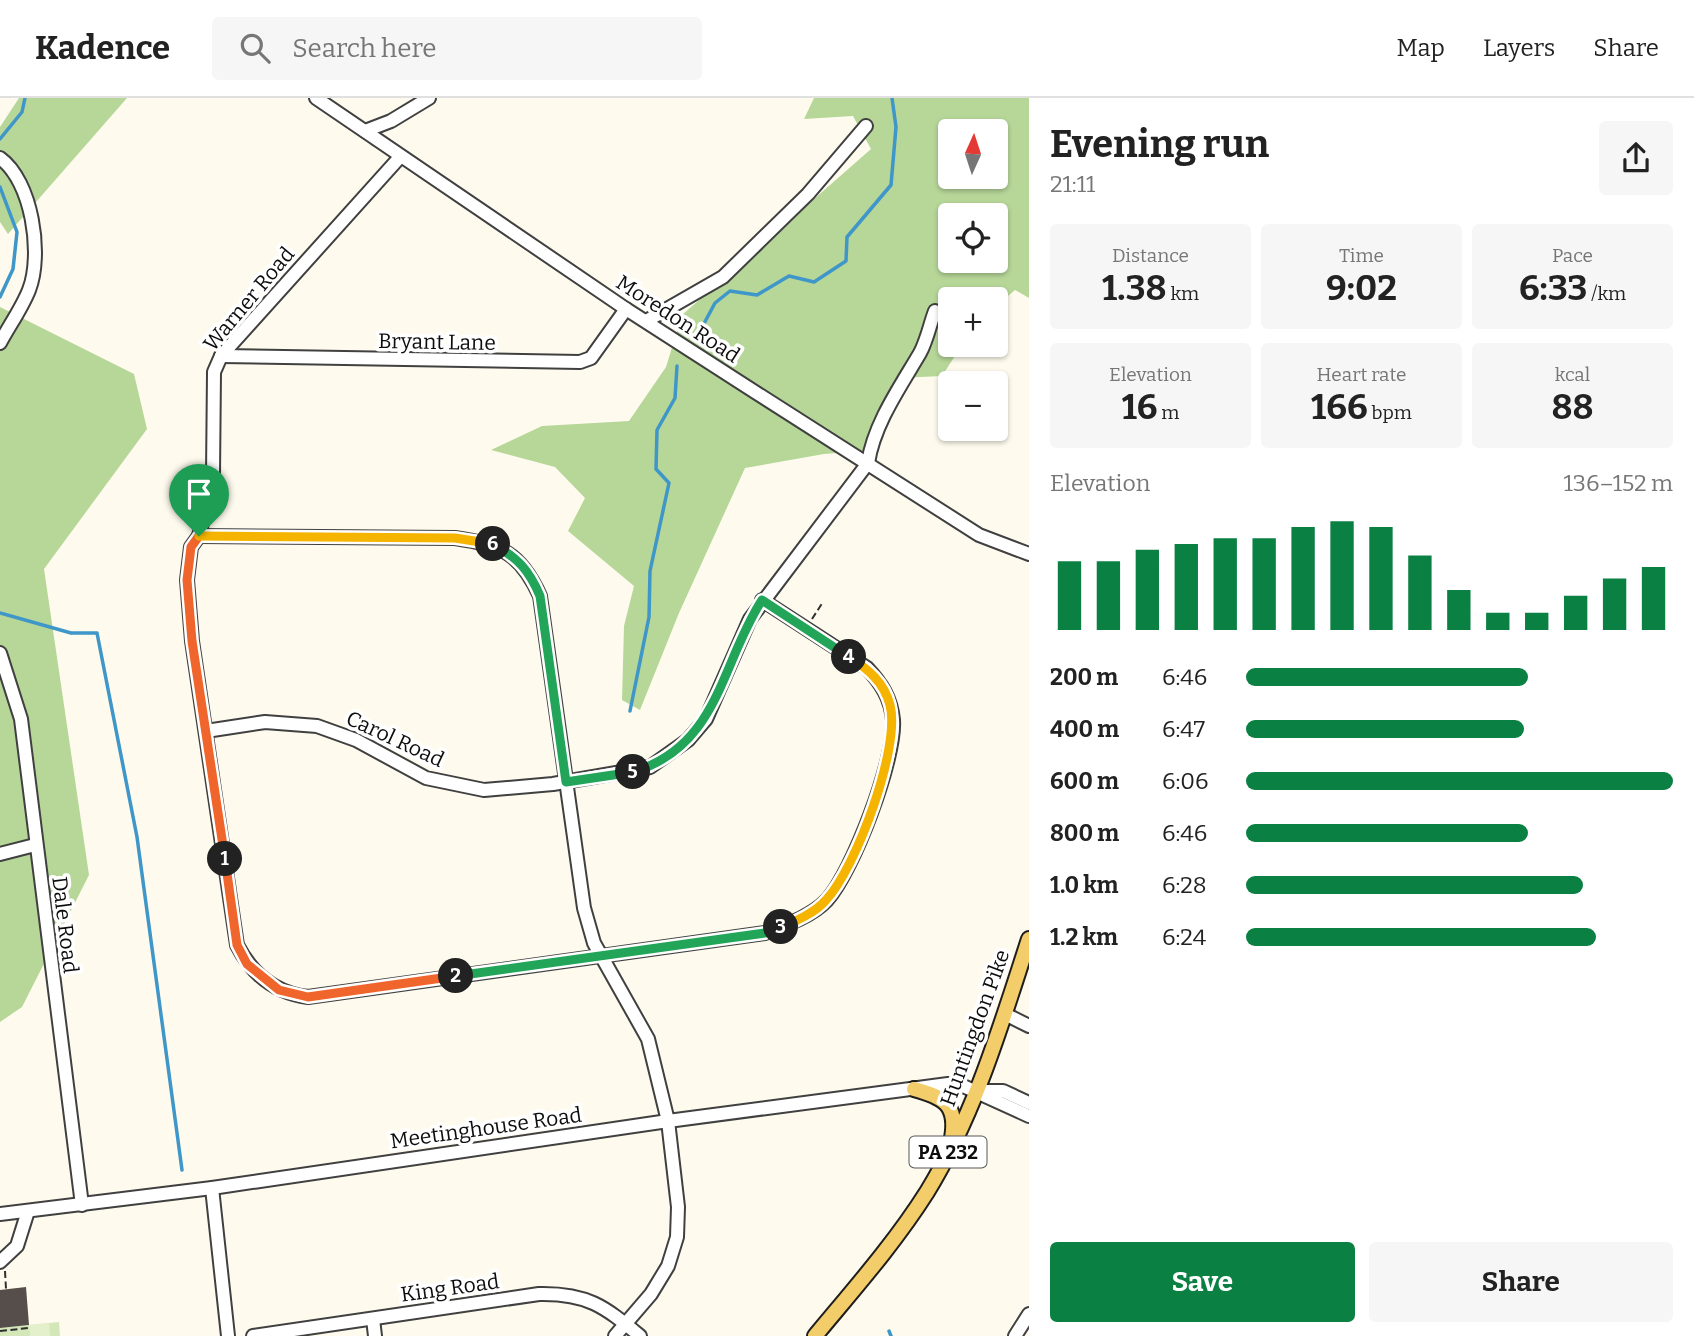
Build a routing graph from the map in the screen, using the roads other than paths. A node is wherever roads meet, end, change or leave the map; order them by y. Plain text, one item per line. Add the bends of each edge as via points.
1 (316, 98) edge
2 (429, 98) edge
3 (866, 126) dead end
4 (365, 131) junction
5 (400, 157) junction
6 (0, 158) edge
7 (626, 309) junction
8 (935, 311) dead end
9 (648, 320) junction
10 (0, 343) edge
11 (221, 356) junction
12 (868, 463) junction
13 (199, 536) junction
14 (1029, 554) edge
15 (762, 600) junction
16 (0, 653) edge
17 (206, 731) junction
18 (566, 782) junction
19 (35, 845) junction
20 (0, 854) edge
21 (1029, 939) edge
22 (601, 956) junction
23 (1004, 1014) junction
24 (1029, 1026) edge
25 (914, 1089) junction
26 (977, 1091) junction
27 (1029, 1103) edge
28 (1029, 1116) edge
29 (668, 1121) junction
30 (950, 1149) junction
31 (212, 1188) junction
32 (82, 1205) junction
33 (29, 1211) junction
34 (0, 1214) edge
35 (2, 1266) edge
36 (1029, 1314) edge
37 (373, 1319) junction
38 (625, 1324) junction
39 (228, 1336) edge
40 (253, 1336) edge
41 (375, 1336) edge
42 (615, 1336) edge
43 (640, 1336) edge
44 (815, 1336) edge
45 (1014, 1336) edge

1 - 4 street, Moredon Road
2 - 4 street
3 - 9 street via 808,194 723,277
4 - 5 street, Moredon Road
5 - 7 street, Moredon Road
5 - 11 street, Warner Road
6 - 10 street via 10,166 28,200 34,254 30,289
7 - 9 street, Moredon Road
7 - 11 street, Bryant Lane via 591,358 580,362
8 - 12 street, Carol Road via 921,350 870,447
9 - 12 street, Moredon Road
11 - 13 street, Warner Road via 214,372 213,474
12 - 14 street, Moredon Road via 979,535
12 - 15 street, Carol Road
13 - 17 street, Warner Road via 191,547 187,580
13 - 18 street via 455,538 492,544 513,556 528,570 540,596
15 - 18 street, Carol Road via 706,719 688,740 650,767
15 - 22 street via 867,668 890,703 892,737 861,842 825,902 792,923 765,933
16 - 19 street, Dale Road via 21,719
17 - 18 street, Carol Road via 290,722 336,732 426,778 456,786 509,790
17 - 22 street, Warner Road via 237,945 247,964 279,990 308,997
18 - 22 street via 584,908
19 - 20 street
19 - 32 street, Dale Road
21 - 23 main road, Huntingdon Pike / PA 232
22 - 29 street via 648,1039
23 - 24 street
23 - 26 main road, Huntingdon Pike / PA 232
25 - 26 street, Meetinghouse Road via 961,1085
25 - 29 street, Meetinghouse Road
25 - 30 main road via 943,1099 950,1107
26 - 27 street, Meetinghouse Road via 1003,1091
26 - 28 street
26 - 30 main road, Huntingdon Pike / PA 232
29 - 31 street, Meetinghouse Road
29 - 38 street via 677,1237 668,1266
30 - 44 main road, Huntingdon Pike / PA 232 via 896,1238
31 - 32 street, Meetinghouse Road
31 - 39 street
32 - 33 street, Meetinghouse Road
33 - 34 street, Meetinghouse Road
33 - 35 street via 17,1246
36 - 45 street
37 - 38 street, King Road via 567,1293 588,1298
37 - 40 street, King Road
37 - 41 street
38 - 42 street
38 - 43 street, King Road

